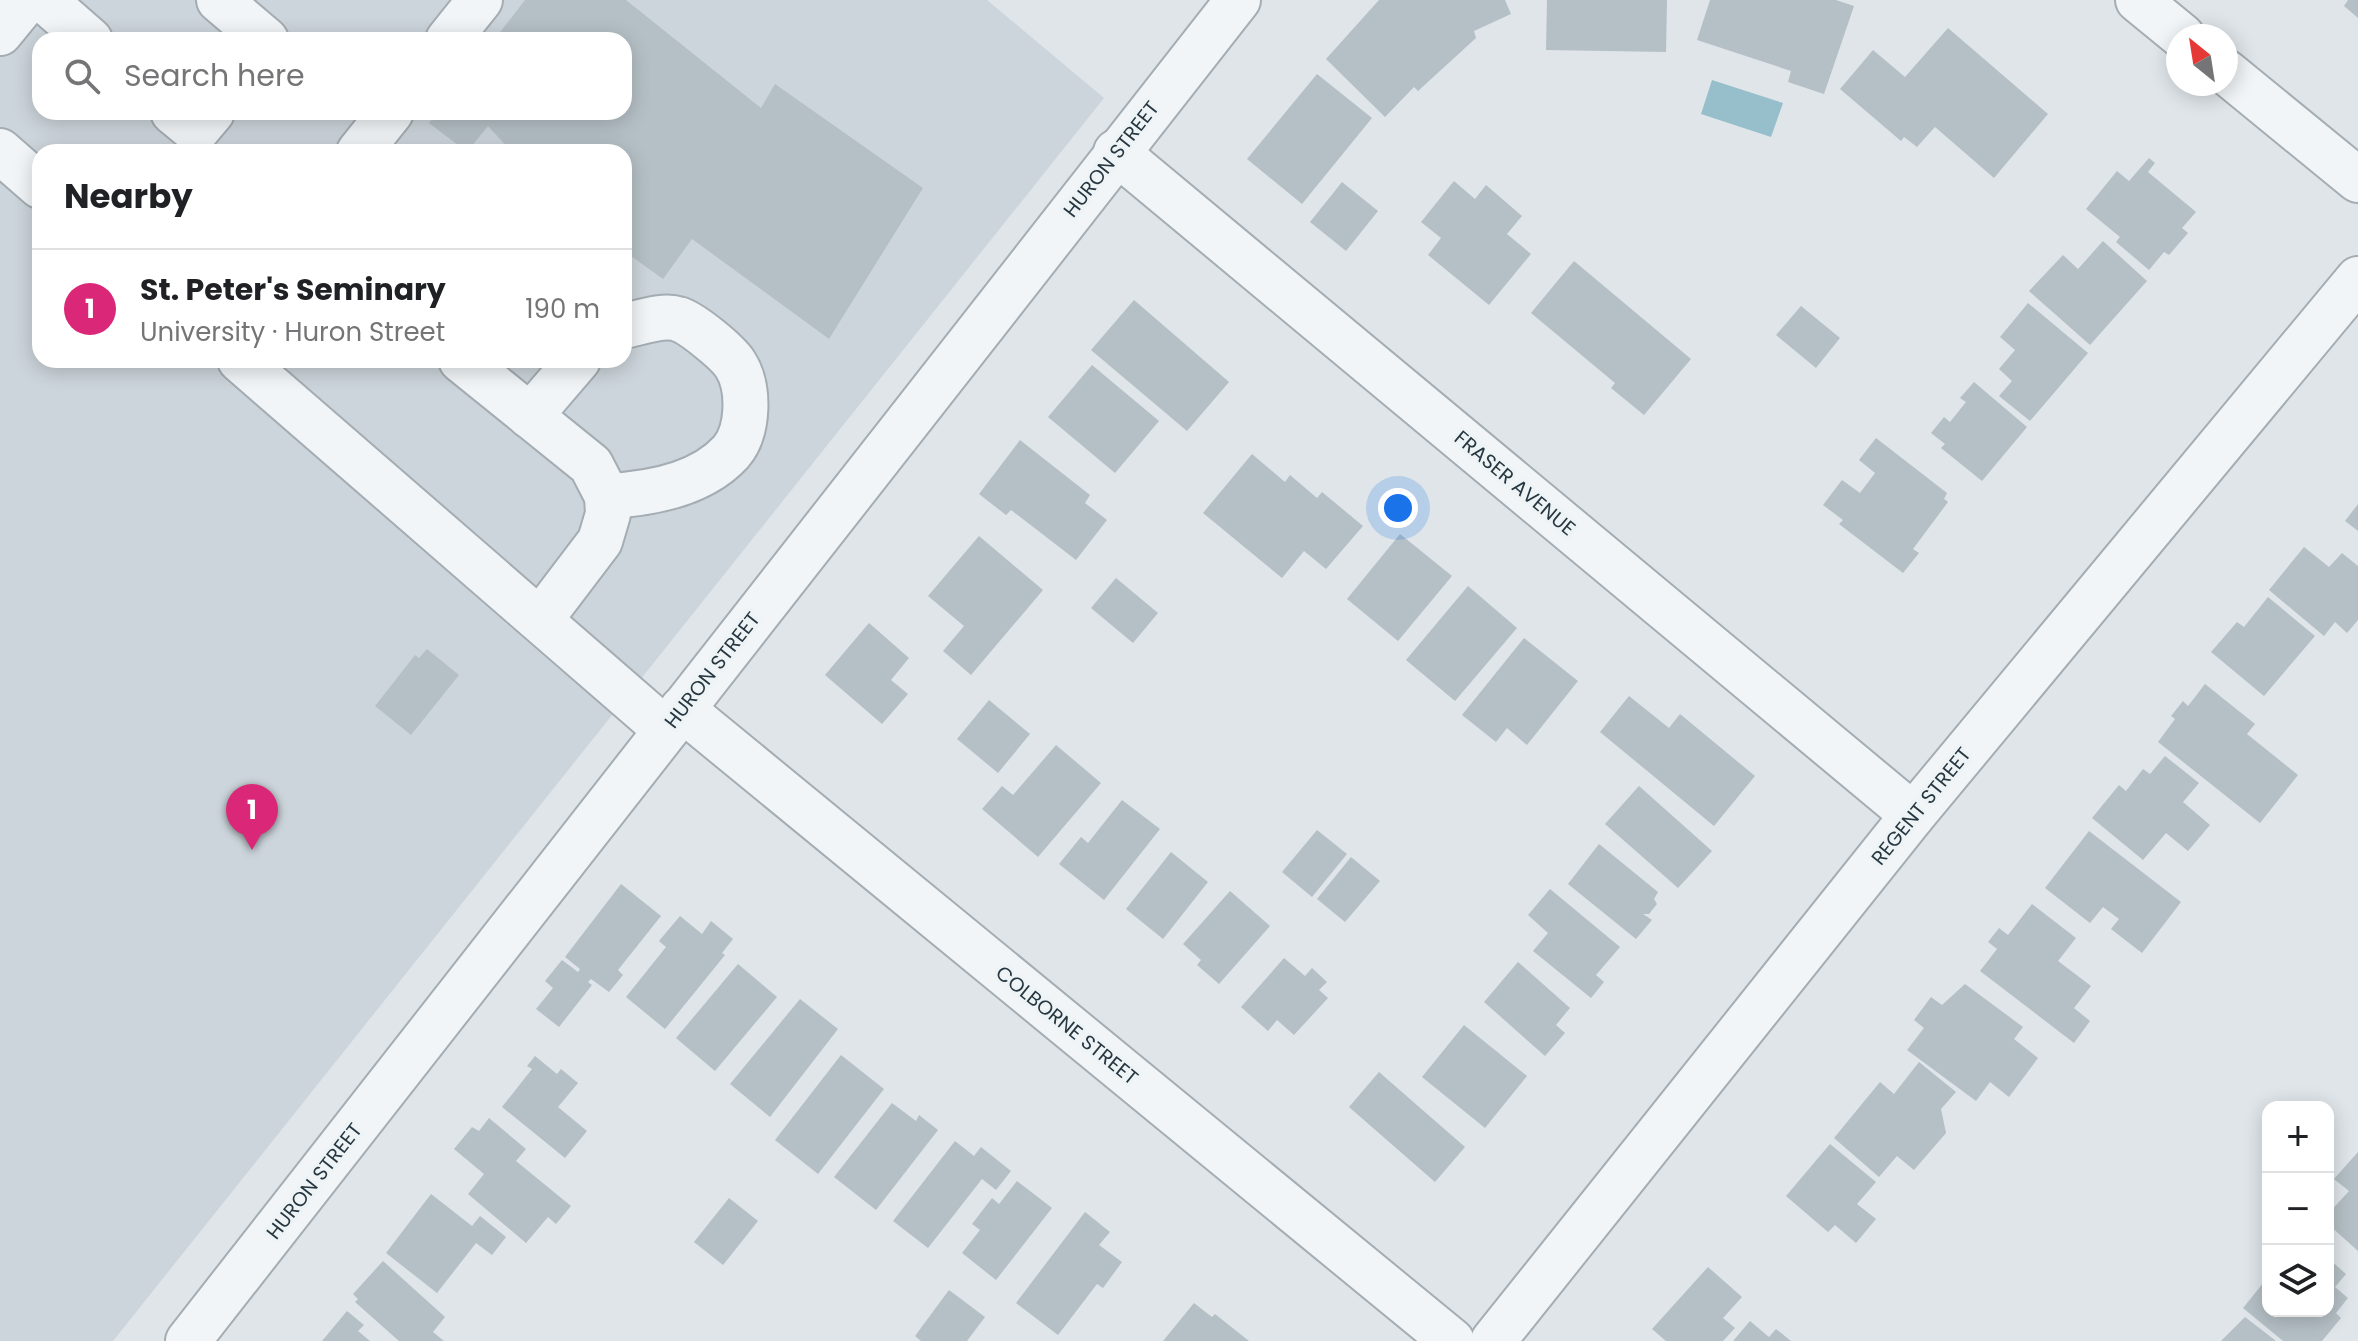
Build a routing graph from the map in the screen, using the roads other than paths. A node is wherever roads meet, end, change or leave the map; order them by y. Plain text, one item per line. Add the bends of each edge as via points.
1 (27, 0) edge
2 (44, 0) edge
3 (219, 0) edge
4 (480, 0) edge
5 (1238, 0) edge
6 (2138, 0) edge
7 (2167, 24) edge
8 (81, 32) edge
9 (257, 32) edge
10 (454, 32) edge
11 (0, 33) edge
12 (2238, 82) edge
13 (183, 120) edge
14 (205, 120) edge
15 (385, 120) edge
16 (365, 144) edge
17 (0, 151) edge
18 (1116, 152) junction
19 (32, 179) edge
20 (2358, 180) edge
21 (2358, 279) edge
22 (632, 325) edge
23 (249, 368) edge
24 (471, 368) edge
25 (571, 368) edge
26 (530, 416) junction
27 (607, 496) junction
28 (540, 620) junction
29 (674, 720) junction
30 (1913, 815) junction
31 (188, 1341) edge
32 (1452, 1341) edge
33 (1493, 1341) edge

1 - 11 street
2 - 8 street
3 - 9 street
4 - 10 street
5 - 18 street, HURON STREET
6 - 7 street
12 - 20 street
13 - 14 street via 196,131
15 - 16 street
17 - 19 street
18 - 29 street, HURON STREET
18 - 30 street, FRASER AVENUE
21 - 30 street, REGENT STREET
22 - 27 street via 677,318 701,332 736,365 745,397 744,425 731,451 688,481
23 - 28 street, COLBORNE STREET
24 - 26 street
25 - 26 street
26 - 27 street via 591,465
27 - 28 street via 600,541
28 - 29 street, COLBORNE STREET
29 - 31 street, HURON STREET
29 - 32 street, COLBORNE STREET
30 - 33 street, REGENT STREET

